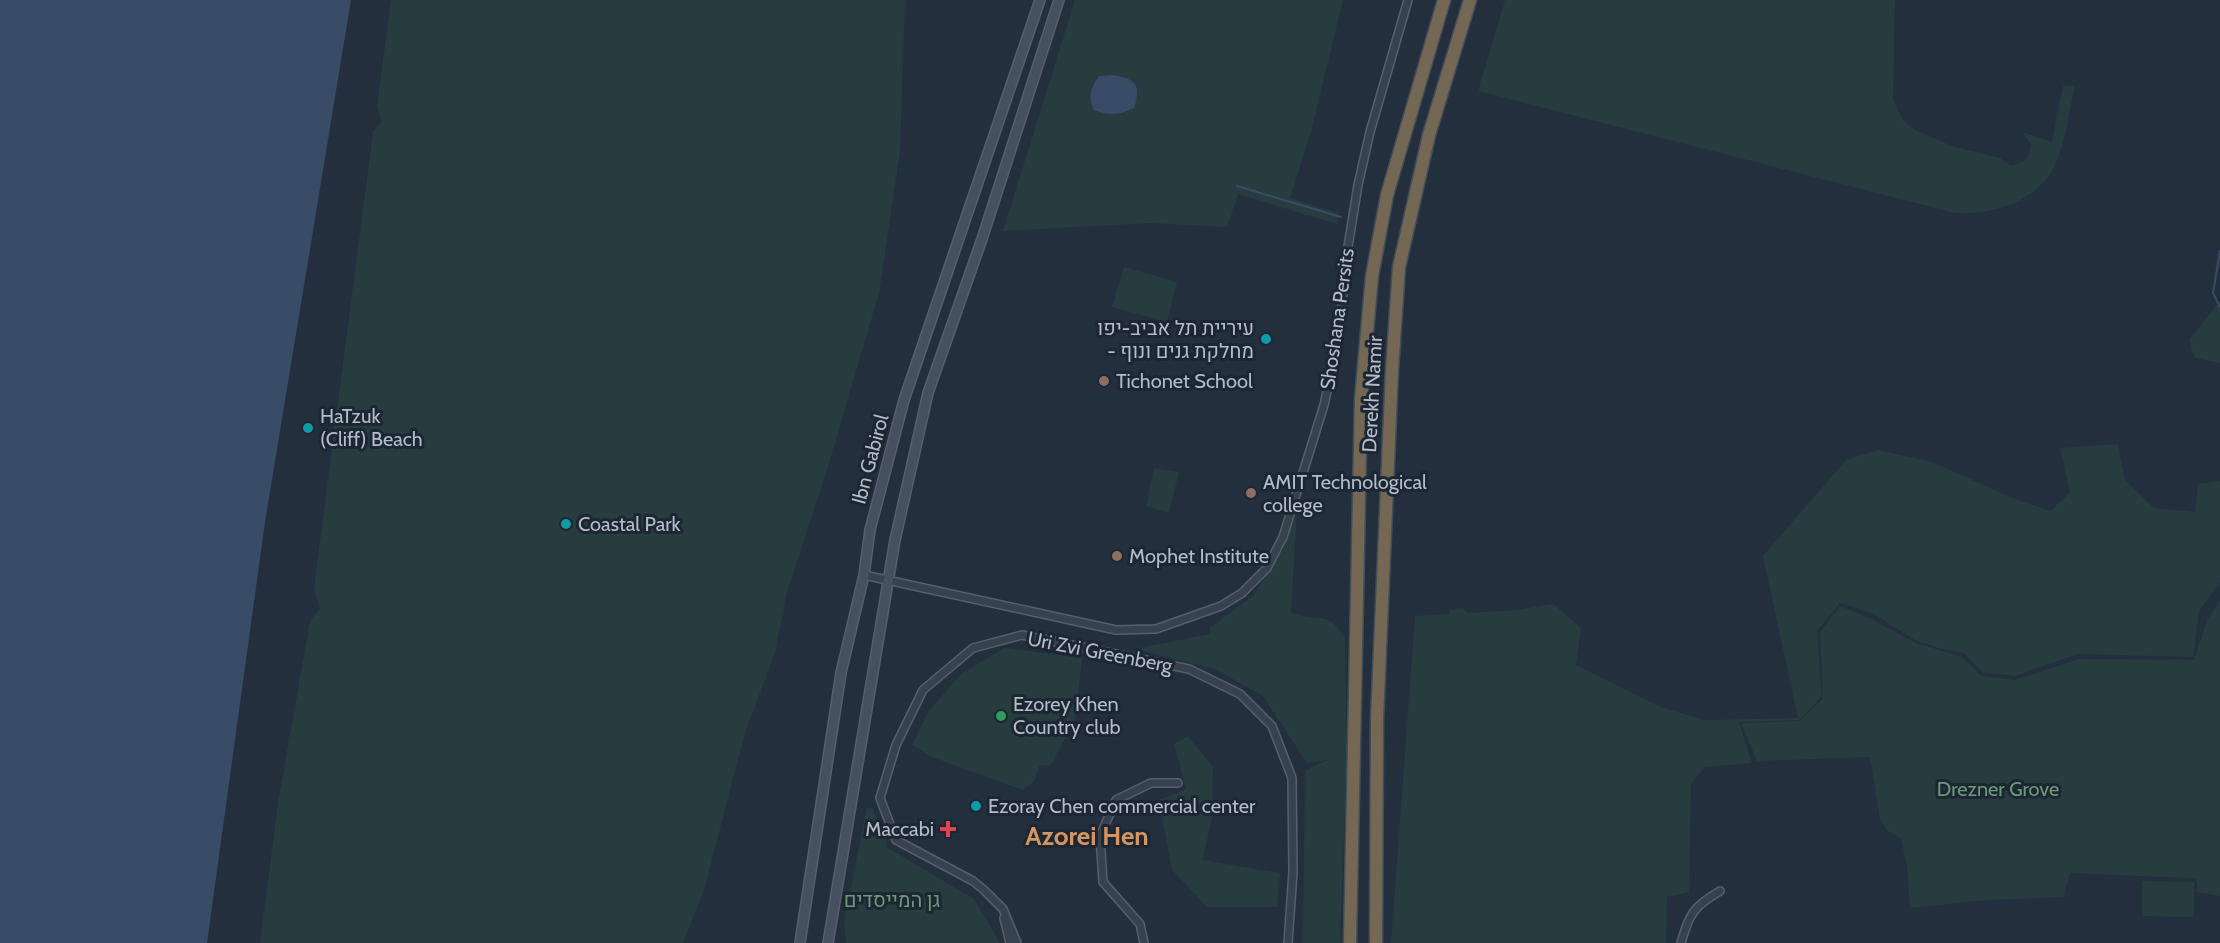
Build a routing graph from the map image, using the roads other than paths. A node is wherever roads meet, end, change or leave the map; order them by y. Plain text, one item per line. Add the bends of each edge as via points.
1 (1040, 0) edge
2 (1059, 0) edge
3 (1408, 0) edge
4 (1443, 0) edge
5 (1470, 0) edge
6 (864, 575) junction
7 (888, 580) junction
8 (1178, 783) dead end
9 (1720, 891) dead end
10 (1003, 909) junction
11 (800, 943) edge
12 (828, 943) edge
13 (1010, 943) edge
14 (1017, 943) edge
15 (1144, 943) edge
16 (1288, 943) edge
17 (1350, 943) edge
18 (1376, 943) edge
19 (1681, 943) edge

1 - 6 street, Ibn Gabirol via 904,400 870,530
2 - 7 street, Ibn Gabirol via 928,393
3 - 7 street, Shoshana Persits via 1358,185 1345,265 1340,331 1324,405 1294,508 1267,568 1242,593 1221,606 1156,629 1116,630
4 - 17 highway, Derekh Namir via 1387,195 1372,276 1361,399
5 - 18 highway, Derekh Namir via 1429,135 1399,267 1377,720
6 - 7 street, Shoshana Persits
6 - 11 street, Ibn Gabirol via 841,673
7 - 12 street, Ibn Gabirol
8 - 15 street via 1151,783 1116,800 1100,836 1102,882 1140,924
9 - 19 street via 1699,904
10 - 13 street
10 - 14 street, Uri Zvi Greenberg
10 - 16 street, Uri Zvi Greenberg via 973,881 896,840 880,798 896,745 923,690 973,648 1022,635 1189,669 1240,694 1272,726 1292,778 1293,872

